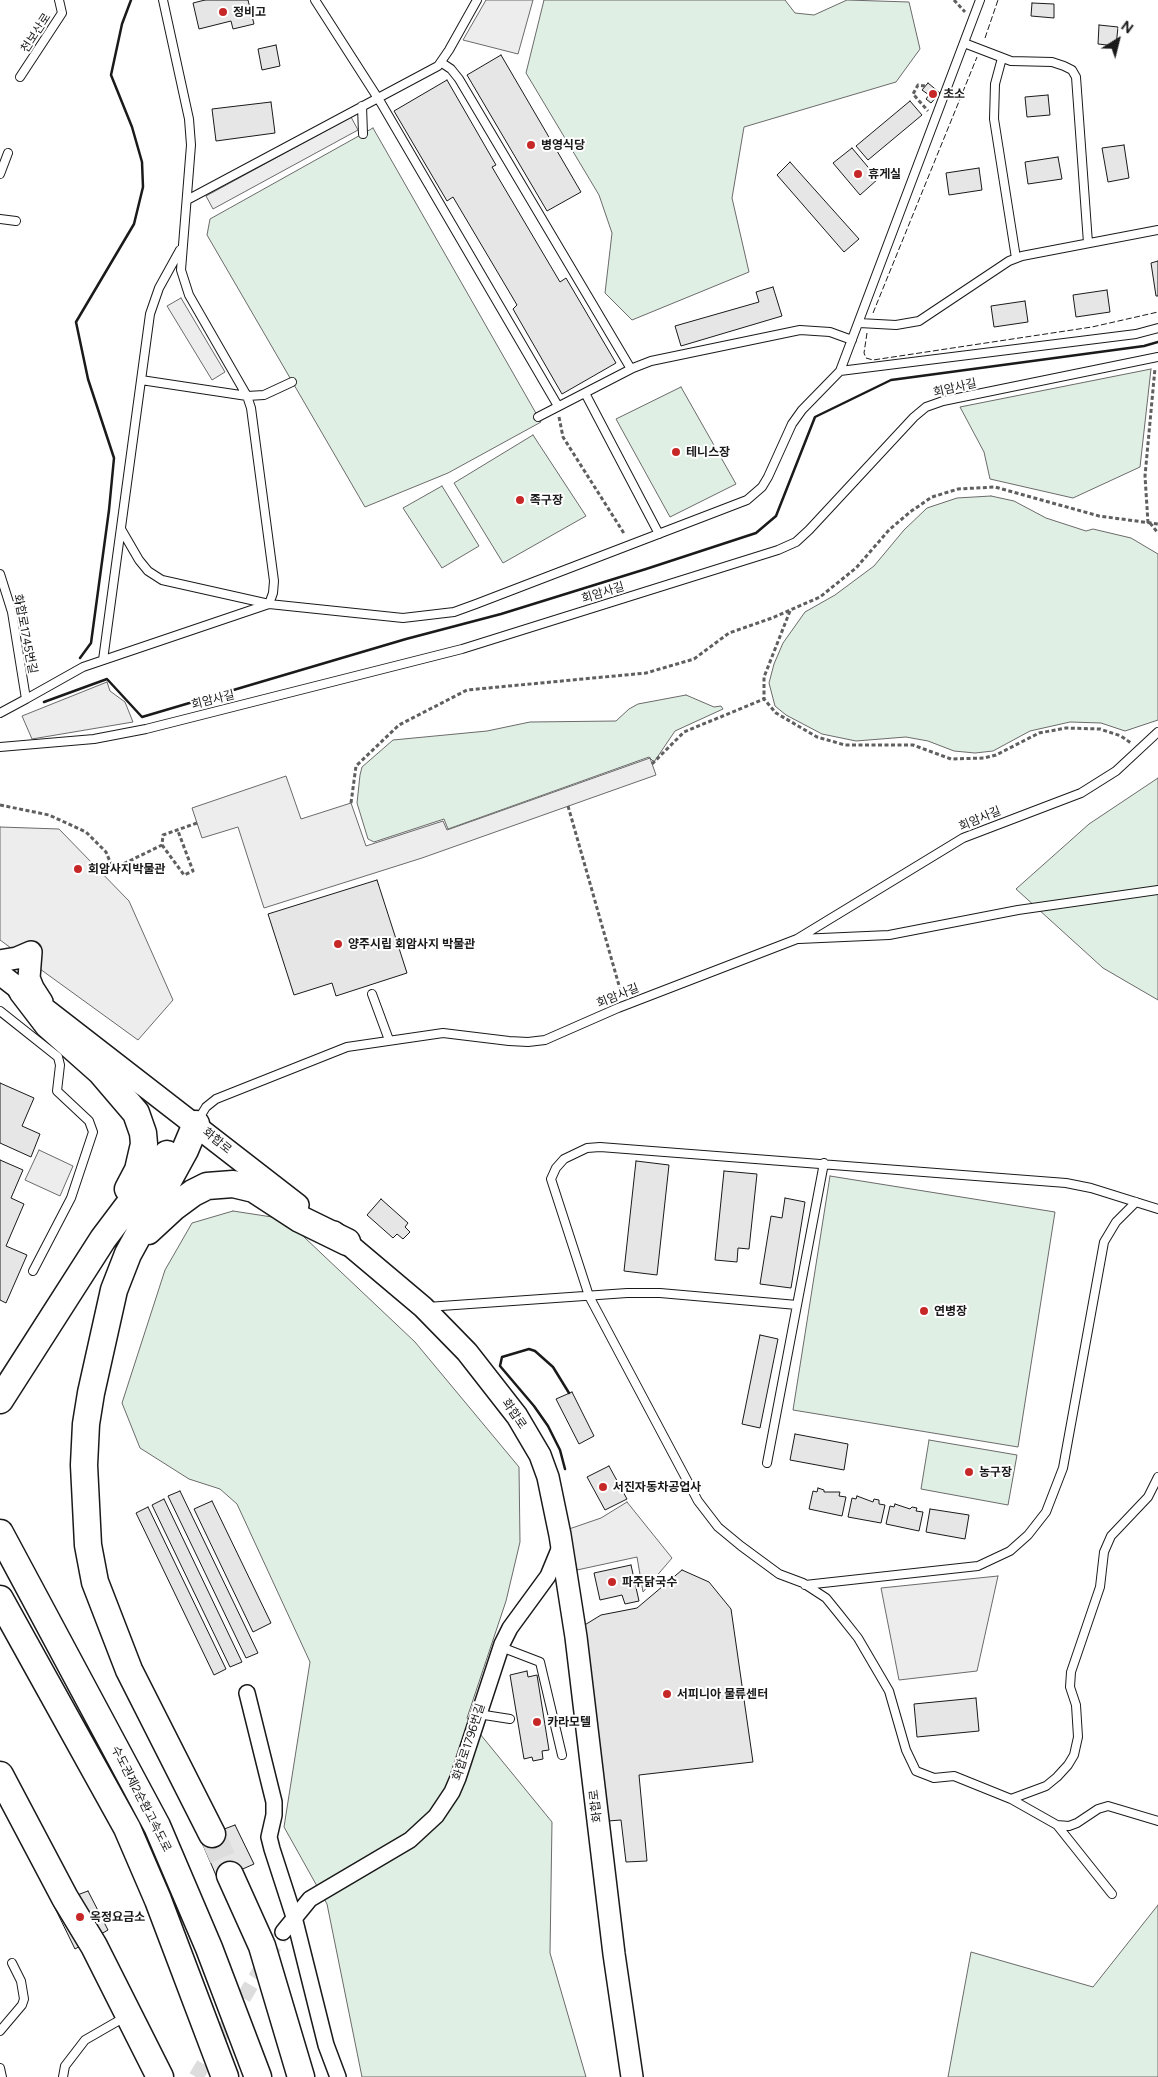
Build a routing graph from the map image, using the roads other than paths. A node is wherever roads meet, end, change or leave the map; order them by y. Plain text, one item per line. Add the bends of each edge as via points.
1 (59, 0) edge
2 (163, 0) edge
3 (315, 0) edge
4 (477, 0) edge
5 (980, 0) edge
6 (964, 43) junction
7 (1002, 58) junction
8 (442, 63) junction
9 (20, 78) dead end
10 (378, 98) junction
11 (362, 106) junction
12 (363, 134) dead end
13 (8, 153) dead end
14 (0, 174) edge
15 (187, 200) junction
16 (0, 219) edge
17 (16, 221) dead end
18 (1158, 230) edge
19 (1088, 243) junction
20 (181, 248) junction
21 (1016, 258) junction
22 (859, 323) junction
23 (1158, 328) edge
24 (852, 340) junction
25 (1157, 357) edge
26 (631, 369) junction
27 (840, 371) junction
28 (141, 380) junction
29 (292, 382) dead end
30 (585, 393) junction
31 (247, 396) junction
32 (558, 406) junction
33 (538, 417) dead end
34 (121, 530) junction
35 (659, 534) junction
36 (0, 574) edge
37 (270, 604) junction
38 (103, 660) junction
39 (26, 699) junction
40 (0, 712) edge
41 (1158, 732) edge
42 (0, 746) edge
43 (1158, 890) edge
44 (797, 939) junction
45 (0, 961) edge
46 (0, 974) edge
47 (22, 990) junction
48 (372, 994) dead end
49 (0, 1011) edge
50 (50, 1012) junction
51 (389, 1040) junction
52 (196, 1124) junction
53 (824, 1163) junction
54 (1136, 1202) junction
55 (1158, 1209) edge
56 (103, 1239) junction
57 (347, 1242) junction
58 (128, 1254) junction
59 (33, 1271) dead end
60 (589, 1296) junction
61 (797, 1305) junction
62 (423, 1307) junction
63 (0, 1400) edge
64 (767, 1464) dead end
65 (1158, 1477) edge
66 (0, 1533) edge
67 (561, 1543) junction
68 (548, 1576) junction
69 (805, 1585) junction
70 (567, 1587) junction
71 (0, 1599) edge
72 (501, 1647) junction
73 (247, 1693) dead end
74 (478, 1714) junction
75 (510, 1719) dead end
76 (562, 1755) dead end
77 (0, 1775) edge
78 (1011, 1799) junction
79 (1158, 1821) edge
80 (1057, 1825) junction
81 (212, 1834) tunnel mouth
82 (230, 1875) tunnel mouth
83 (1112, 1894) dead end
84 (294, 1917) junction
85 (283, 1932) tunnel mouth
86 (12, 1963) dead end
87 (129, 2015) junction
88 (0, 2031) edge
89 (0, 2068) edge
90 (2, 2077) edge
91 (63, 2077) edge
92 (160, 2077) edge
93 (225, 2077) edge
94 (258, 2077) edge
95 (301, 2077) edge
96 (338, 2077) edge
97 (632, 2077) edge

1 - 9 lane, 천보산로 via 62,13
2 - 15 lane via 189,119 192,145
3 - 10 lane
4 - 8 lane
5 - 6 lane
6 - 7 lane
6 - 22 lane
7 - 19 lane via 1052,62 1072,70 1076,77
7 - 21 lane via 995,84 994,119
8 - 10 lane
8 - 26 lane via 451,68 459,79
10 - 11 lane
10 - 32 lane
11 - 12 lane
11 - 15 lane
13 - 14 lane
15 - 20 lane
16 - 17 lane
18 - 19 lane
19 - 21 lane
20 - 28 lane via 159,288 150,314
20 - 31 lane via 181,270 189,295
21 - 22 lane via 919,321 896,325
22 - 24 lane
23 - 27 lane via 1136,334
24 - 26 lane via 830,332 800,330
24 - 27 lane
25 - 42 lane, 회암사길 via 943,401 926,408 809,530 796,542 778,550 462,649 146,729 94,739
26 - 30 lane
27 - 35 lane via 792,424 768,477 755,494
28 - 31 lane
28 - 34 lane
29 - 31 lane via 264,395
30 - 32 lane
30 - 35 lane
31 - 37 lane via 274,580
32 - 33 lane
34 - 37 lane via 148,571 162,580
34 - 38 lane
35 - 37 lane via 476,604 434,616 403,618
36 - 39 lane, 화합로1745번길 via 12,612
37 - 38 lane, 화합로1745번길
38 - 39 lane, 화합로1745번길 via 83,667
39 - 40 lane, 화합로1745번길
41 - 44 lane, 회암사길 via 1116,771 1081,793 963,838
43 - 44 lane via 1018,910 889,935
44 - 51 lane, 회암사길 via 545,1040 528,1042 443,1033
45 - 50 main road via 31,952 31,983
46 - 47 main road, 화합로
47 - 50 main road, 화합로
47 - 56 highway via 54,1031 115,1086 140,1123 144,1144 138,1170
48 - 51 lane
49 - 59 lane via 58,1057 57,1091 92,1126 92,1139 71,1198
50 - 52 main road, 화합로
51 - 52 lane, 회암사길 via 347,1047 216,1100 206,1107
52 - 56 highway via 167,1154
52 - 57 main road, 화합로
52 - 58 highway
53 - 54 lane via 1066,1183
53 - 60 lane via 600,1147 586,1148 564,1159 551,1180
53 - 61 lane
54 - 55 lane
54 - 69 lane via 1116,1222 1104,1242 1063,1468 1046,1512 1028,1535 1010,1551 978,1566
56 - 63 highway
57 - 58 highway via 300,1219 254,1189 223,1184 207,1186 174,1207
57 - 62 main road, 화합로
58 - 81 highway via 103,1329 86,1424 84,1465 88,1545 95,1582 129,1670
60 - 61 lane via 660,1293
60 - 62 lane
60 - 69 lane via 709,1516 718,1527 779,1574
61 - 64 lane
62 - 67 main road, 화합로 via 467,1352 522,1424 540,1455 548,1478
65 - 78 lane via 1148,1497 1111,1536 1104,1552 1100,1586 1071,1672 1078,1737 1074,1755 1057,1778 1046,1786
66 - 94 highway, 수도권제2순환고속도로 via 157,1826 209,1948
67 - 68 street, 화합로1796번길
67 - 70 main road, 화합로
68 - 70 street via 557,1574
68 - 72 street, 화합로1796번길 via 510,1628
69 - 78 lane via 826,1598 858,1638 893,1700 906,1750 916,1770 934,1778 954,1776
70 - 97 main road, 화합로
71 - 93 highway, 수도권제2순환고속도로 via 127,1828
72 - 74 street, 화합로1796번길
72 - 76 lane via 540,1662
73 - 84 street via 274,1802 270,1843
74 - 75 lane
74 - 84 street, 화합로1796번길 via 458,1778 436,1816 410,1840 310,1899
77 - 87 highway
78 - 80 lane
79 - 80 lane via 1108,1806 1069,1826
80 - 83 lane
82 - 95 highway via 262,1946
84 - 85 street, 화합로1796번길
84 - 96 street via 326,2045
86 - 88 lane via 21,1981 24,1999 22,2006
87 - 91 lane via 85,2040 65,2066
87 - 92 highway
89 - 90 lane

